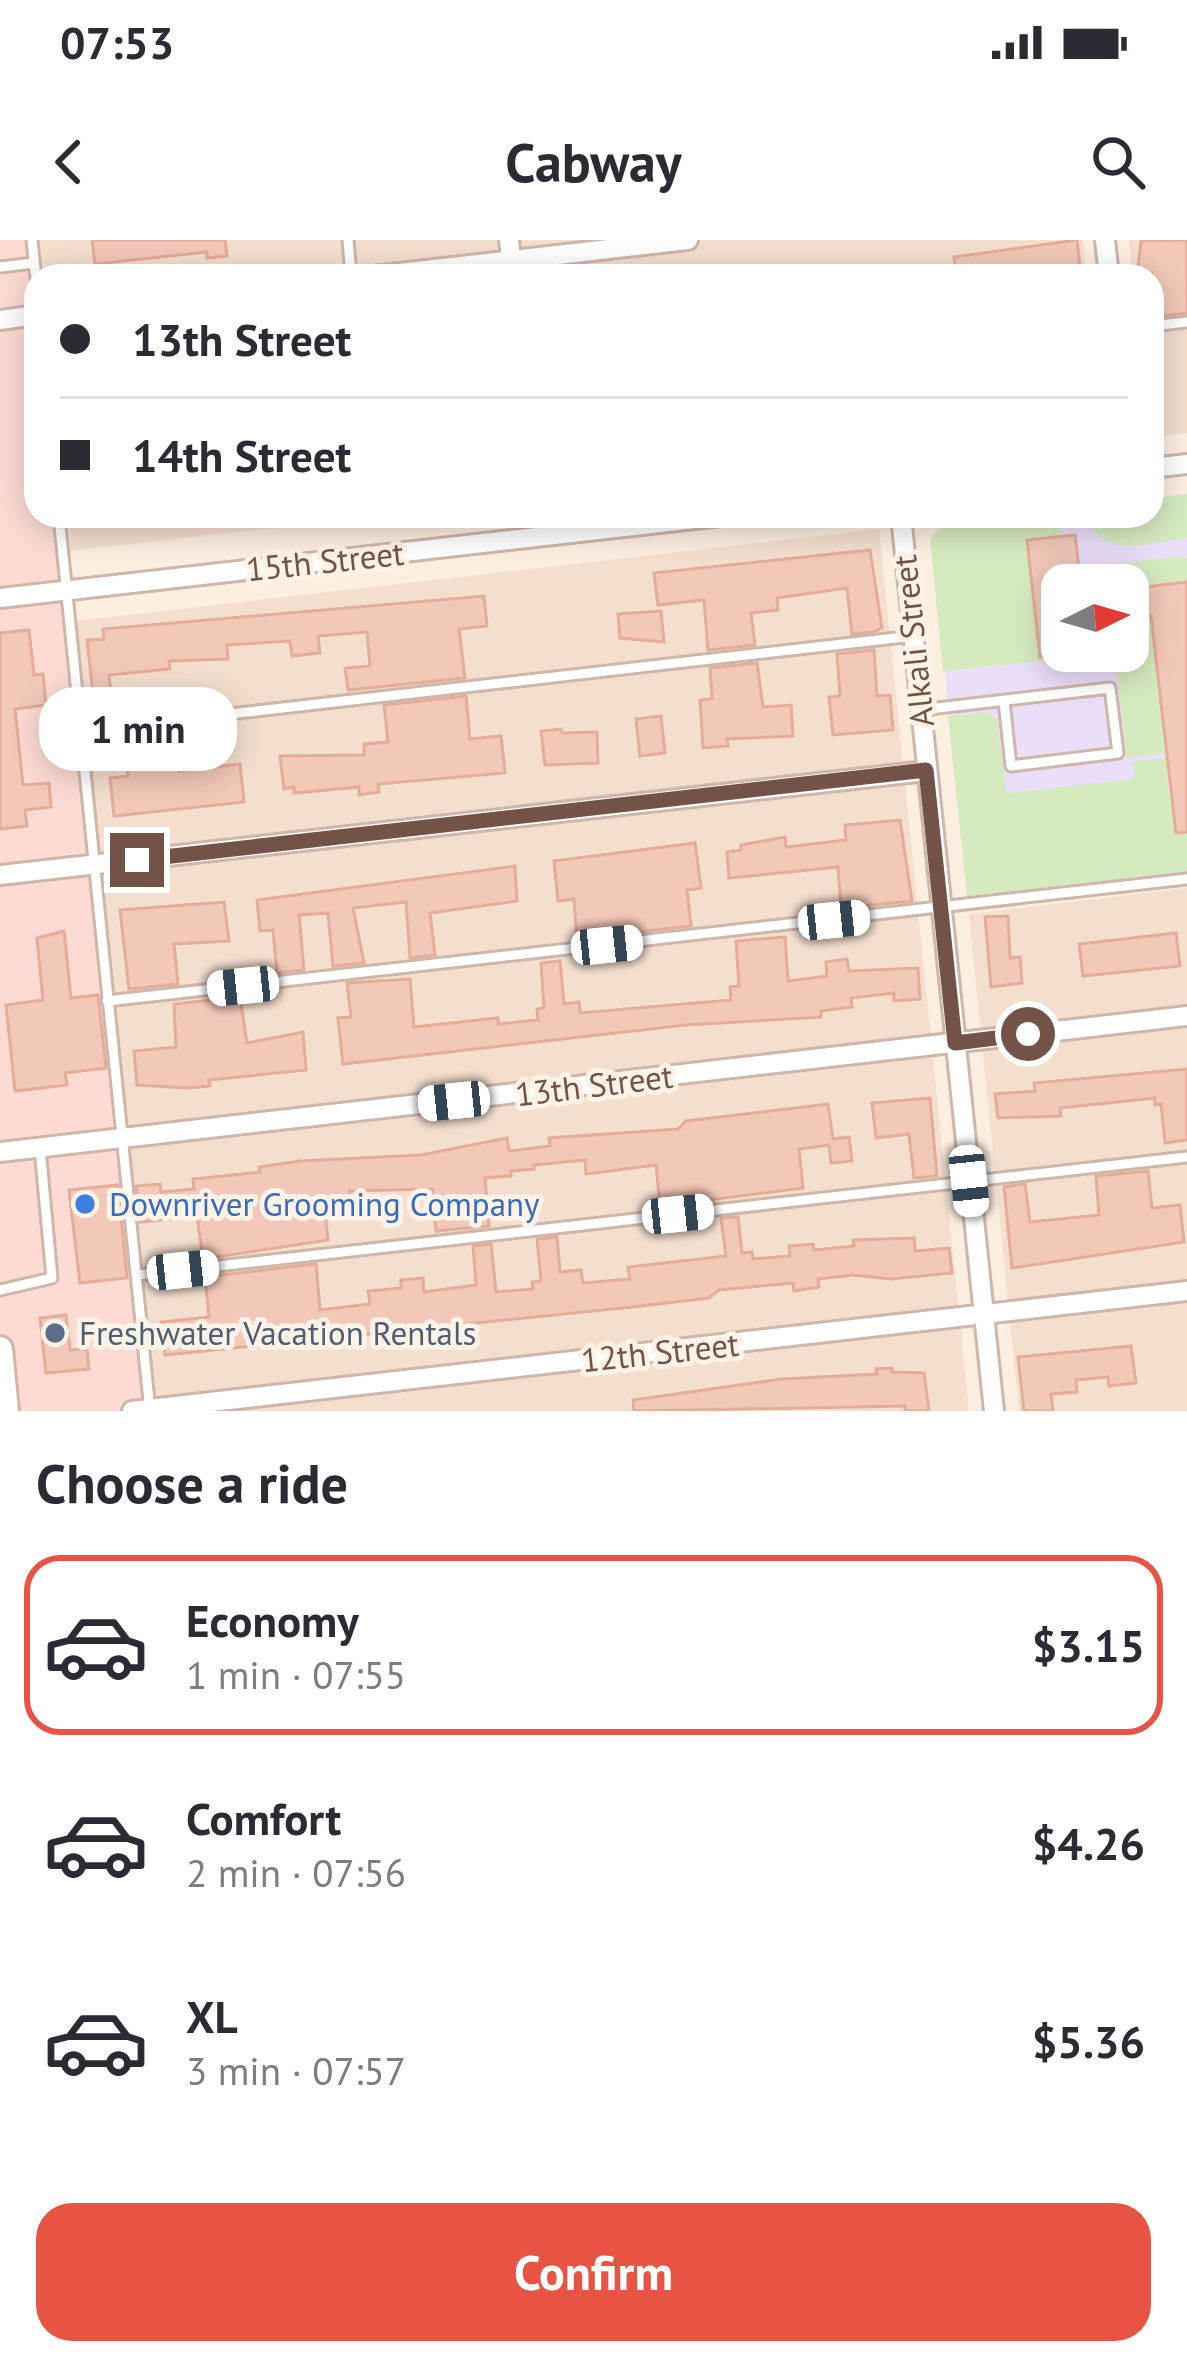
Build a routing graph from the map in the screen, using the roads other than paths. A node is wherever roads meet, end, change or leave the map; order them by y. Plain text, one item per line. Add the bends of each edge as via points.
1 (32, 240) edge
2 (688, 240) edge
3 (511, 259) edge
4 (34, 263) joint
5 (26, 264) edge
6 (470, 264) edge
7 (60, 528) edge
8 (522, 528) edge
9 (902, 528) edge
10 (66, 590) junction
11 (0, 598) edge
12 (913, 636) junction
13 (1004, 700) junction
14 (920, 710) junction
15 (80, 731) junction
16 (926, 770) junction
17 (92, 865) junction
18 (0, 875) edge
19 (1187, 879) edge
20 (941, 908) junction
21 (107, 1001) junction
22 (1187, 1016) edge
23 (955, 1043) junction
24 (122, 1139) junction
25 (40, 1148) junction
26 (0, 1152) edge
27 (1187, 1157) edge
28 (969, 1181) junction
29 (137, 1275) junction
30 (0, 1290) edge
31 (1187, 1291) edge
32 (983, 1315) junction
33 (0, 1349) edge
34 (144, 1410) edge
35 (6, 1411) edge
36 (994, 1411) edge

1 - 4 lane
2 - 3 street
3 - 6 street
4 - 5 lane
7 - 10 lane
8 - 10 street, 15th Street
9 - 12 street, Alkali Street
10 - 11 street, 15th Street
10 - 15 lane
12 - 14 street, Alkali Street
12 - 15 lane
13 - 13 lane via 1110,688 1118,753 1011,766
13 - 14 lane
14 - 16 street, Alkali Street
15 - 17 lane
16 - 17 street
16 - 20 street, Alkali Street
17 - 18 street
17 - 21 lane
19 - 20 lane
20 - 21 lane
20 - 23 street, Alkali Street
21 - 24 lane
22 - 23 street, 13th Street
23 - 24 street, 13th Street
23 - 28 street, Alkali Street
24 - 25 street, 13th Street
24 - 29 lane
25 - 26 street, 13th Street
25 - 30 lane via 52,1278
27 - 28 lane
28 - 29 lane
28 - 32 street, Alkali Street
29 - 34 lane
31 - 32 street, 12th Street
32 - 34 street, 12th Street
32 - 36 street, Alkali Street
33 - 35 main road

